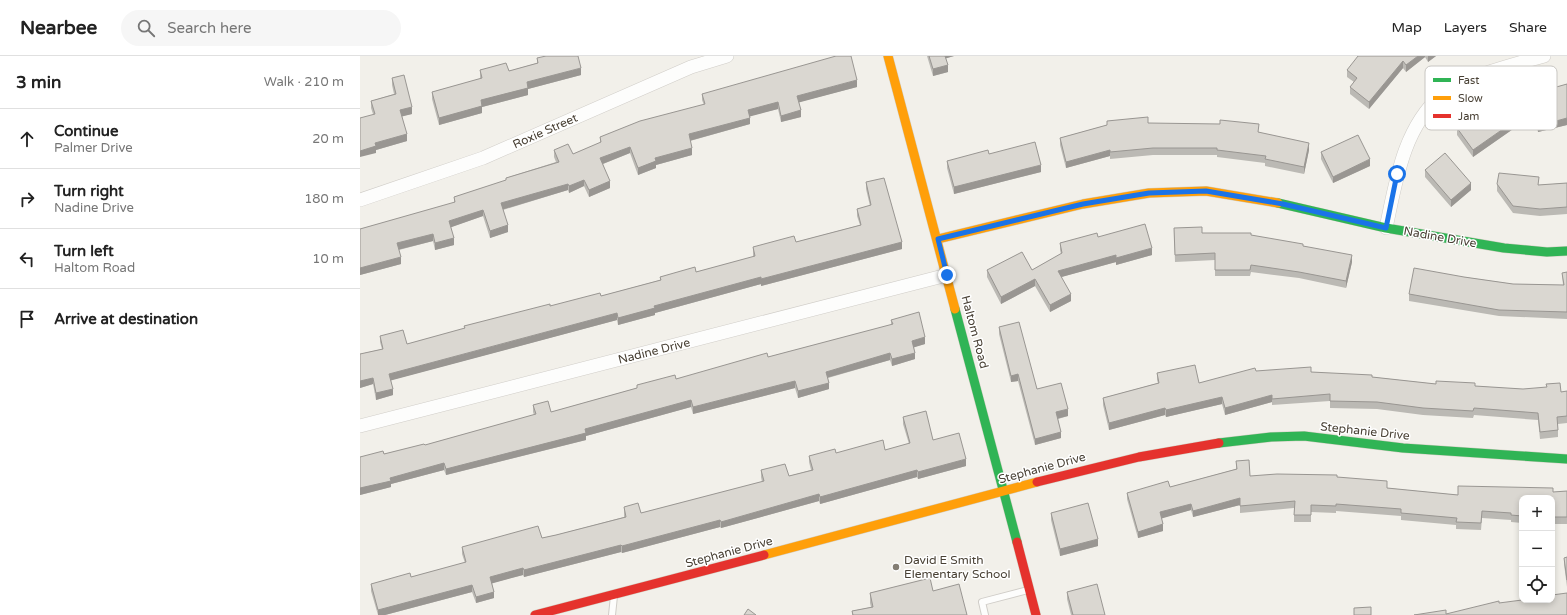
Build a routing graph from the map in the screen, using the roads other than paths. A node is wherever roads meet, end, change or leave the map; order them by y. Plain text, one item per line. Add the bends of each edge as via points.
1 (727, 56) edge
2 (888, 56) edge
3 (1544, 56) edge
4 (1512, 66) edge
5 (1425, 113) edge
6 (360, 200) edge
7 (1386, 228) junction
8 (938, 239) junction
9 (1567, 251) edge
10 (947, 275) junction
11 (360, 426) edge
12 (1567, 458) edge
13 (1004, 490) junction
14 (1029, 589) junction
15 (614, 595) junction
16 (535, 615) edge
17 (612, 615) edge
18 (985, 615) edge
19 (1036, 615) edge

1 - 6 street, Roxie Street via 691,67 483,158
2 - 8 street, Haltom Road
3 - 4 street
5 - 7 street via 1409,140 1397,174
7 - 8 street, Nadine Drive via 1283,204 1206,191 1149,193 1083,204
7 - 9 street, Nadine Drive via 1504,248
8 - 10 street, Haltom Road
10 - 11 street, Nadine Drive
10 - 13 street, Haltom Road
12 - 13 street, Stephanie Drive via 1402,448 1341,439 1273,437 1173,449 1086,468
13 - 14 street, Haltom Road
13 - 15 street, Stephanie Drive
14 - 18 lane via 982,602
14 - 19 street, Haltom Road
15 - 16 street, Stephanie Drive
15 - 17 lane

